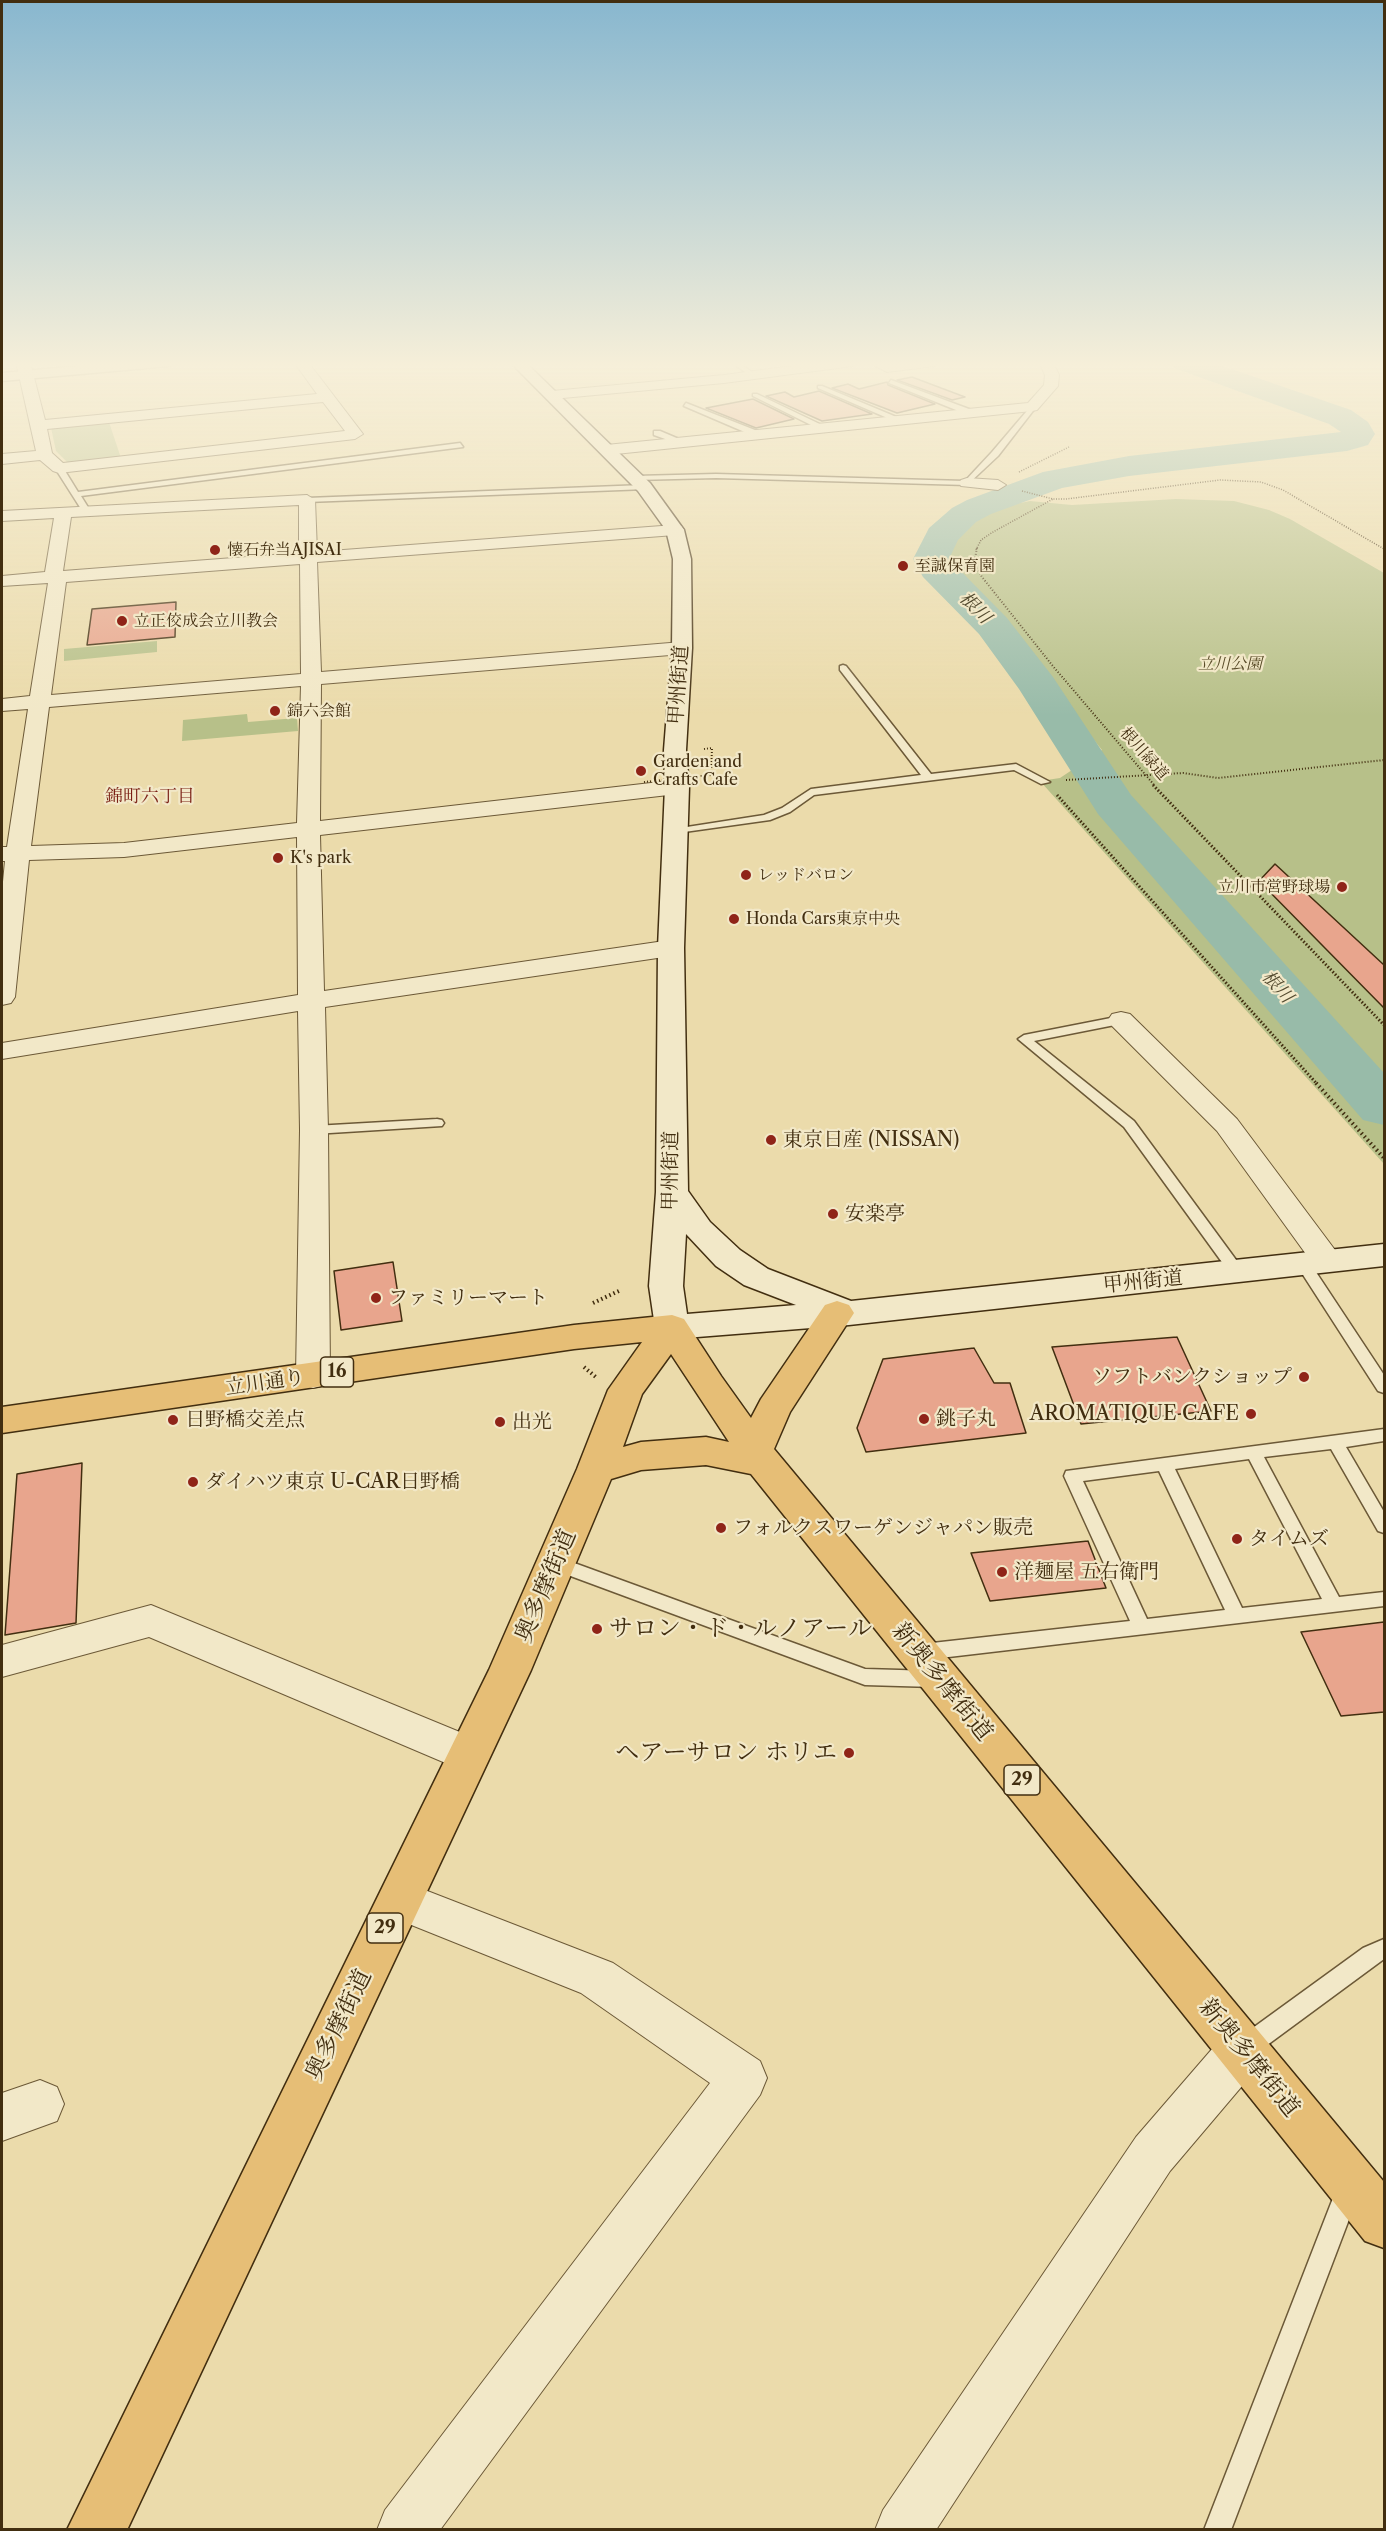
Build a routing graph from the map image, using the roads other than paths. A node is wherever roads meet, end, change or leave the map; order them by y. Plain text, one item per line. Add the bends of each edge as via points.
1 (66, 480) edge
2 (186, 480) edge
3 (637, 480) edge
4 (671, 480) edge
5 (863, 480) edge
6 (970, 480) edge
7 (640, 483) junction
8 (967, 483) junction
9 (992, 484) road end
10 (78, 494) junction
11 (307, 500) junction
12 (87, 512) junction
13 (63, 514) junction
14 (2, 516) edge
15 (675, 530) junction
16 (307, 557) junction
17 (56, 577) junction
18 (2, 581) edge
19 (682, 648) junction
20 (843, 668) dead end
21 (311, 677) junction
22 (39, 702) junction
23 (2, 705) edge
24 (928, 778) junction
25 (1045, 782) road end
26 (676, 787) junction
27 (308, 830) junction
28 (674, 832) junction
29 (10, 853) edge
30 (671, 948) junction
31 (2, 997) edge
32 (312, 1001) junction
33 (1121, 1020) joint
34 (2, 1051) edge
35 (437, 1123) dead end
36 (314, 1130) junction
37 (672, 1192) junction
38 (1384, 1255) edge
39 (1315, 1263) junction
40 (1237, 1272) junction
41 (843, 1313) junction
42 (672, 1327) junction
43 (313, 1376) junction
44 (1384, 1387) edge
45 (2, 1420) edge
46 (1384, 1435) edge
47 (1335, 1442) junction
48 (1253, 1452) junction
49 (759, 1456) junction
50 (1164, 1464) junction
51 (596, 1469) junction
52 (1384, 1526) edge
53 (555, 1563) junction
54 (1384, 1599) edge
55 (1334, 1604) junction
56 (1237, 1616) junction
57 (1142, 1627) junction
58 (2, 1661) edge
59 (929, 1666) junction
60 (469, 1755) junction
61 (399, 1900) junction
62 (1384, 1949) edge
63 (1242, 2050) junction
64 (1351, 2182) junction
65 (1384, 2222) edge
66 (96, 2529) edge
67 (405, 2529) edge
68 (903, 2529) edge
69 (1217, 2529) edge

1 - 10 lane
2 - 10 lane
3 - 7 main road, 甲州街道
4 - 7 lane
5 - 8 lane
6 - 8 lane
7 - 11 lane
7 - 15 main road, 甲州街道
8 - 9 street
10 - 12 lane
11 - 12 street
11 - 16 street
12 - 13 street
13 - 14 street
13 - 17 street
15 - 16 street
15 - 19 main road, 甲州街道 via 682,559
16 - 17 street
16 - 21 street
17 - 18 street
17 - 22 street
19 - 21 street
19 - 26 main road, 甲州街道
20 - 24 lane
21 - 22 street
21 - 27 street
22 - 23 street
22 - 29 street
24 - 25 lane via 1016,767
24 - 28 lane via 811,792 786,810 766,818
26 - 27 street
26 - 28 main road, 甲州街道
27 - 29 street via 124,850
27 - 32 street
28 - 30 main road, 甲州街道
29 - 31 street
30 - 32 street
30 - 37 main road, 甲州街道
32 - 34 street
32 - 36 street
33 - 39 street via 1227,1125
33 - 40 lane via 1024,1039 1130,1124
35 - 36 lane
36 - 43 street
37 - 41 main road via 699,1229 728,1258 756,1277
37 - 42 main road, 甲州街道 via 666,1286
38 - 39 main road, 甲州街道
39 - 40 main road, 甲州街道
39 - 44 lane
40 - 41 main road, 甲州街道
41 - 42 main road, 甲州街道
41 - 49 main road via 774,1408
42 - 43 main road, 立川通り / 16 via 574,1337
42 - 49 main road, 新奥多摩街道 / 29
42 - 51 main road, 奥多摩街道 / 29 via 626,1390
43 - 45 main road, 立川通り / 16
46 - 47 lane
47 - 48 lane
47 - 52 lane
48 - 50 lane
48 - 55 lane
49 - 51 main road via 706,1451 641,1456
49 - 59 main road, 新奥多摩街道 / 29
50 - 56 lane
50 - 57 lane via 1072,1476
51 - 53 main road, 奥多摩街道 / 29
53 - 59 lane via 865,1677
53 - 60 main road, 奥多摩街道 / 29
54 - 55 lane
55 - 56 lane
56 - 57 lane
57 - 59 lane
58 - 60 street via 151,1621
59 - 63 main road, 新奥多摩街道 / 29
60 - 61 main road, 奥多摩街道 / 29
61 - 66 main road, 奥多摩街道 / 29
61 - 67 street via 597,1978 743,2078
62 - 63 lane
63 - 64 main road, 新奥多摩街道 / 29
63 - 68 street via 1153,2154
64 - 65 main road, 新奥多摩街道 / 29
64 - 69 lane

